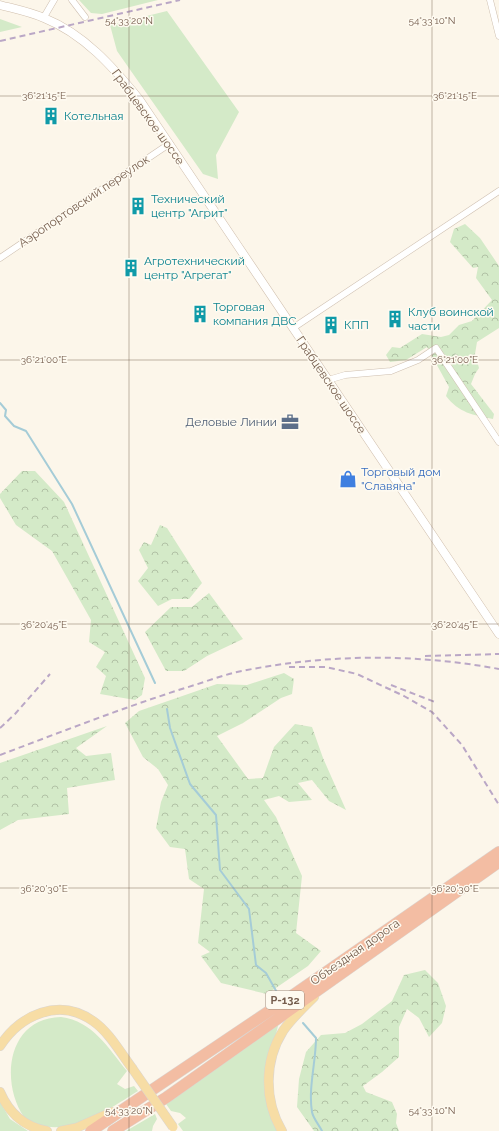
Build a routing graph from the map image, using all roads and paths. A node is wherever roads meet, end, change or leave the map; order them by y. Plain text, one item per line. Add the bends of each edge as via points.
1 (54, 0) edge
2 (72, 0) edge
3 (490, 0) edge
4 (0, 5) edge
5 (44, 17) junction
6 (85, 17) dead end
7 (499, 36) edge
8 (169, 144) junction
9 (499, 191) edge
10 (0, 258) edge
11 (293, 328) junction
12 (328, 380) junction
13 (499, 442) edge
14 (499, 632) edge
15 (499, 852) edge
16 (499, 862) edge
17 (479, 871) junction
18 (324, 987) junction
19 (0, 1046) edge
20 (0, 1092) edge
21 (135, 1102) junction
22 (174, 1129) edge
23 (47, 1131) edge
24 (61, 1131) edge
25 (91, 1131) edge
26 (113, 1131) edge
27 (282, 1131) edge

1 - 5 street
2 - 6 street
3 - 7 street
4 - 5 main road, Грабцевское шоссе
5 - 8 main road, Грабцевское шоссе via 90,46 114,68 139,99
8 - 10 street, Аэропортовский переулок
8 - 11 main road, Грабцевское шоссе
9 - 11 street
11 - 12 main road, Грабцевское шоссе
12 - 13 street via 345,375 390,371 418,360 436,348
12 - 14 main road, Грабцевское шоссе
15 - 17 highway, Объездная дорога / Р-132
16 - 17 highway, Объездная дорога / Р-132
17 - 18 highway, Объездная дорога / Р-132
17 - 21 highway, Объездная дорога / Р-132
18 - 26 highway, Объездная дорога / Р-132 via 167,1097
18 - 27 main road via 283,1031 272,1058 269,1091 275,1117
19 - 22 main road, bridge via 8,1033 26,1019 48,1011 73,1012 88,1017 103,1029
20 - 23 main road via 16,1116 30,1126
21 - 24 main road via 76,1128
21 - 25 highway, Объездная дорога / Р-132

